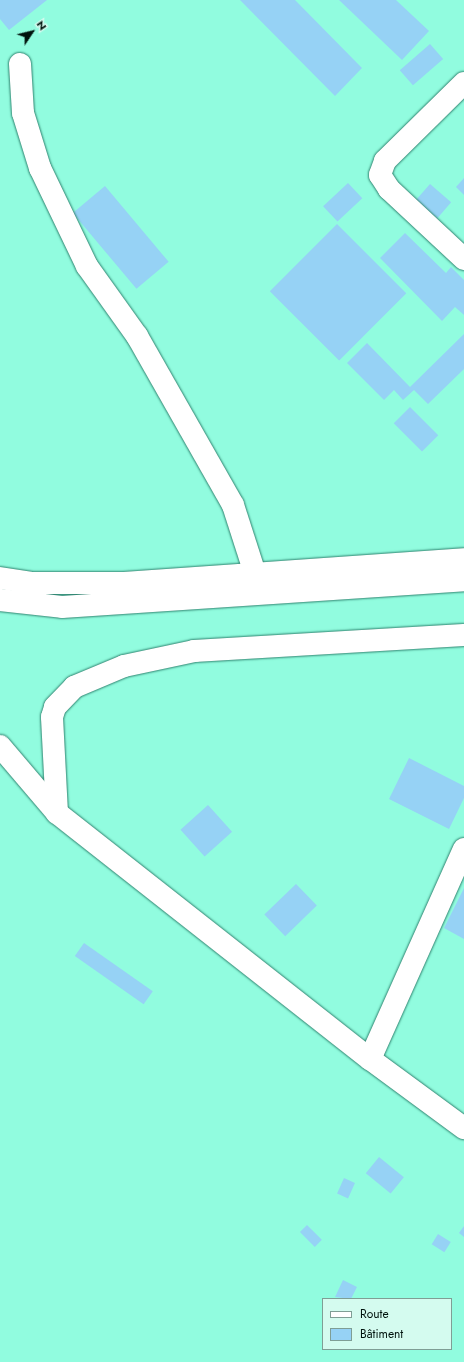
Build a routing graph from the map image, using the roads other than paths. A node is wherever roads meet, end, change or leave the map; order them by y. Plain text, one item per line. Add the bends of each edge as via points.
1 (20, 64) dead end
2 (464, 83) edge
3 (464, 259) edge
4 (464, 559) edge
5 (254, 573) junction
6 (0, 578) edge
7 (464, 580) edge
8 (261, 594) junction
9 (0, 600) edge
10 (464, 635) edge
11 (0, 746) edge
12 (0, 761) edge
13 (24, 774) junction
14 (57, 813) junction
15 (464, 848) edge
16 (370, 1059) junction
17 (464, 1128) edge

1 - 5 main road via 23,113 40,168 86,266 137,336 233,505
2 - 3 main road via 385,160 380,175 388,189
4 - 5 main road
5 - 6 main road via 84,584 30,583
5 - 8 main road
7 - 8 main road
8 - 9 main road via 62,607
10 - 14 main road via 194,651 124,666 74,687 55,708 52,717
11 - 13 main road
12 - 13 main road
13 - 14 main road
14 - 16 main road
15 - 16 main road
16 - 17 main road

